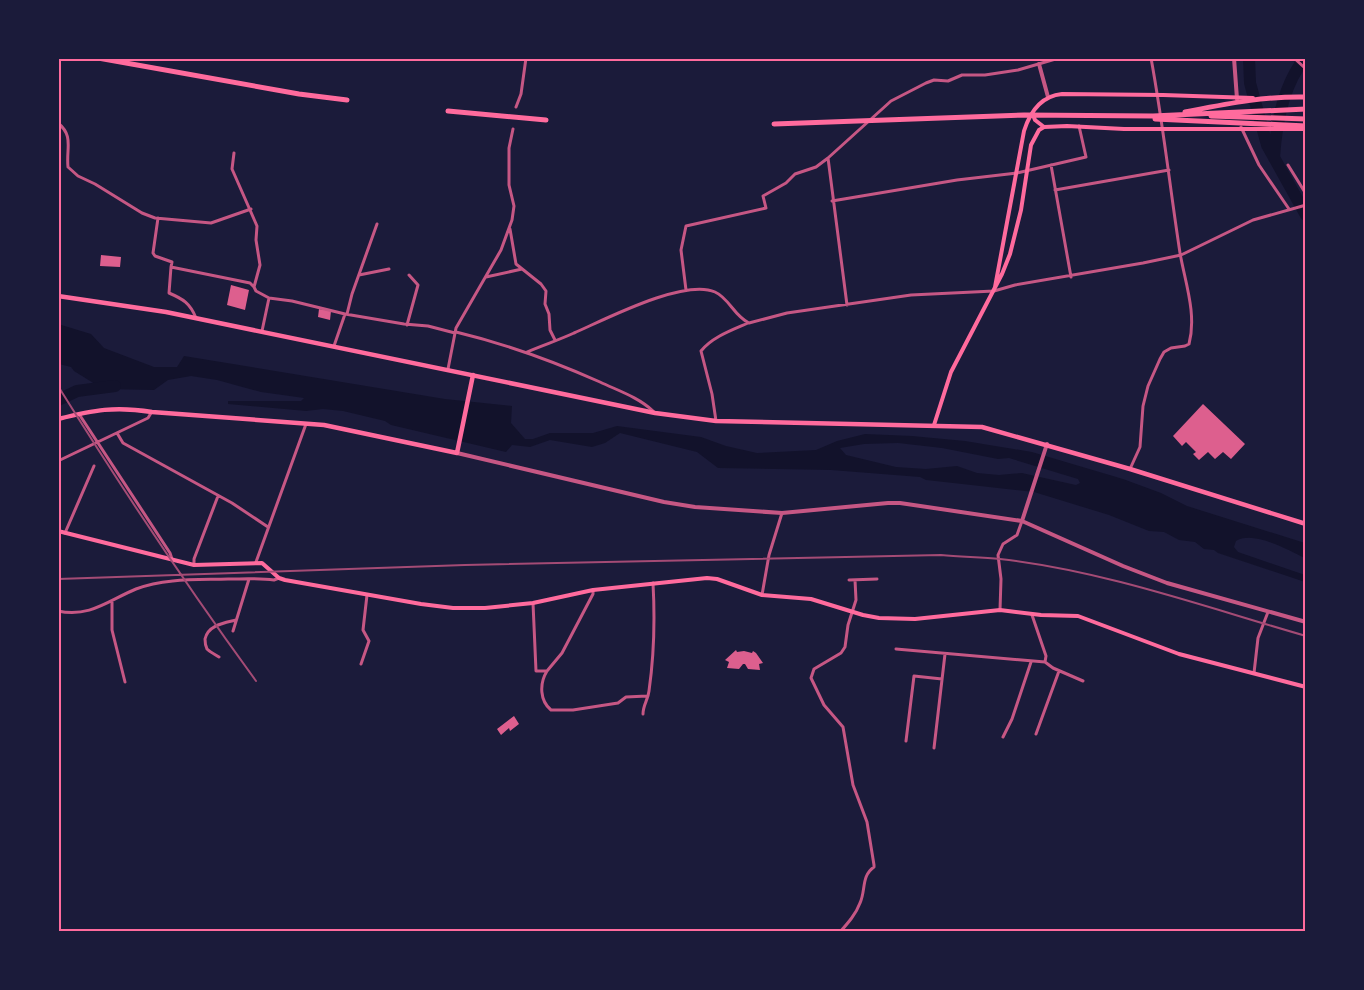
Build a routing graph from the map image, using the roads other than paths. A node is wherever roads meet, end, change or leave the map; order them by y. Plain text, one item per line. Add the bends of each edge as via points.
1 (98, 58) edge
2 (526, 58) edge
3 (1059, 58) edge
4 (1151, 58) edge
5 (1234, 58) edge
6 (1048, 60) edge
7 (1296, 60) edge
8 (1039, 64) junction
9 (1305, 68) edge
10 (1158, 95) junction
11 (1048, 97) junction
12 (1305, 98) edge
13 (1237, 99) junction
14 (347, 100) dead end
15 (516, 106) dead end
16 (1305, 109) edge
17 (1034, 110) junction
18 (448, 111) dead end
19 (1181, 115) junction
20 (1100, 116) junction
21 (1305, 118) edge
22 (546, 120) dead end
23 (58, 123) edge
24 (774, 124) dead end
25 (1079, 126) junction
26 (1044, 127) junction
27 (1305, 128) edge
28 (513, 129) dead end
29 (1163, 130) junction
30 (1242, 130) junction
31 (234, 153) dead end
32 (828, 158) junction
33 (1051, 165) junction
34 (1288, 165) dead end
35 (1027, 170) junction
36 (1168, 170) junction
37 (1017, 173) junction
38 (1055, 190) junction
39 (1305, 194) edge
40 (832, 201) junction
41 (1305, 205) edge
42 (251, 209) junction
43 (1290, 209) junction
44 (158, 218) junction
45 (377, 224) dead end
46 (510, 228) junction
47 (1181, 255) junction
48 (171, 267) junction
49 (389, 268) dead end
50 (523, 269) junction
51 (359, 274) junction
52 (409, 275) dead end
53 (486, 277) junction
54 (1071, 277) junction
55 (254, 287) junction
56 (686, 290) junction
57 (994, 291) junction
58 (58, 296) edge
59 (269, 298) junction
60 (847, 305) junction
61 (346, 314) junction
62 (196, 318) junction
63 (748, 323) junction
64 (407, 325) junction
65 (262, 331) junction
66 (455, 332) junction
67 (555, 340) junction
68 (334, 346) junction
69 (527, 352) junction
70 (448, 369) junction
71 (473, 375) junction
72 (152, 412) junction
73 (655, 413) junction
74 (79, 414) junction
75 (58, 420) edge
76 (716, 421) junction
77 (306, 424) junction
78 (934, 425) junction
79 (117, 433) junction
80 (97, 443) junction
81 (1047, 444) junction
82 (457, 451) junction
83 (58, 462) edge
84 (94, 466) dead end
85 (1130, 469) junction
86 (218, 495) junction
87 (782, 513) junction
88 (1022, 521) junction
89 (1305, 524) edge
90 (268, 526) junction
91 (61, 533) edge
92 (172, 559) junction
93 (256, 562) junction
94 (194, 565) junction
95 (279, 578) junction
96 (249, 579) junction
97 (877, 579) dead end
98 (849, 580) dead end
99 (855, 580) junction
100 (653, 583) junction
101 (593, 590) junction
102 (367, 595) junction
103 (762, 595) junction
104 (112, 601) junction
105 (533, 603) junction
106 (1000, 610) junction
107 (58, 611) edge
108 (852, 611) junction
109 (1268, 612) junction
110 (1032, 615) junction
111 (236, 620) junction
112 (1305, 622) edge
113 (233, 631) dead end
114 (896, 649) dead end
115 (945, 654) junction
116 (219, 657) dead end
117 (1031, 662) junction
118 (1045, 662) junction
119 (362, 664) dead end
120 (1059, 670) junction
121 (546, 671) junction
122 (1254, 674) junction
123 (942, 679) junction
124 (1083, 681) dead end
125 (125, 682) dead end
126 (1305, 687) edge
127 (647, 696) junction
128 (643, 714) dead end
129 (1036, 734) dead end
130 (1002, 737) dead end
131 (906, 741) dead end
132 (934, 748) dead end
133 (840, 932) edge

1 - 14 highway
2 - 15 street
3 - 6 street
4 - 10 street
5 - 13 street
6 - 8 street
7 - 9 street
8 - 11 street
8 - 32 street via 926,83 891,102
10 - 11 main road
10 - 13 main road
10 - 29 street
11 - 17 main road
12 - 13 main road
12 - 20 highway via 1273,97 1185,112
13 - 30 street
16 - 19 highway
17 - 26 main road via 1033,118
17 - 37 main road via 1024,131
18 - 22 highway
19 - 20 highway
19 - 21 highway
20 - 24 highway via 954,116
20 - 27 highway
23 - 44 street via 66,129 68,137 68,167 142,213
25 - 26 main road
25 - 29 main road
25 - 33 street via 1086,157
26 - 35 main road via 1033,138
27 - 30 main road
28 - 46 street via 509,148 509,185 514,206
29 - 30 main road
29 - 36 street
30 - 43 street via 1259,165
31 - 42 street via 232,170
32 - 40 street
32 - 56 street via 763,196 766,208 686,226 681,250
33 - 35 street
33 - 38 street
34 - 39 street
35 - 37 street
35 - 57 main road via 1015,237
36 - 38 street
36 - 47 street
37 - 40 street
37 - 57 main road
38 - 54 street
40 - 60 street
41 - 43 street
42 - 44 street via 211,223
42 - 55 street via 260,260
43 - 47 street via 1253,220
44 - 48 street via 153,253 171,262
45 - 51 street
46 - 50 street via 516,264
46 - 53 street
47 - 54 street
47 - 85 street via 1190,299 1190,340 1187,346 1164,352 1160,359 1148,386 1140,447
48 - 55 street
48 - 62 street via 169,293 192,307
49 - 51 street
50 - 53 street
50 - 67 street via 546,291 545,304
51 - 61 street
52 - 64 street via 418,285
53 - 66 street
54 - 57 street
55 - 59 street
56 - 63 street via 713,291
56 - 67 street
57 - 60 street via 911,295
57 - 78 main road via 951,372
58 - 62 main road
59 - 61 street
59 - 65 street
60 - 63 street
61 - 64 street
61 - 68 street
62 - 65 main road
63 - 76 street via 701,351
64 - 66 street
65 - 68 main road
66 - 69 street
66 - 70 street
67 - 69 street
68 - 70 main road
69 - 73 street via 639,399
70 - 71 main road
71 - 73 main road
71 - 82 main road
72 - 74 main road via 112,407
72 - 77 main road
72 - 79 street via 148,418
73 - 76 main road
74 - 75 main road
74 - 80 street
76 - 78 main road
77 - 82 main road
77 - 90 street
78 - 81 main road via 982,427
79 - 80 street
79 - 86 street via 123,443
80 - 83 street
80 - 92 street
81 - 85 main road
81 - 88 street
82 - 87 street via 664,502
84 - 91 street
85 - 89 main road
86 - 90 street
86 - 94 street
87 - 88 street via 888,503
87 - 103 street
88 - 106 street via 1017,535 1003,544 998,555
88 - 109 street via 1167,583
90 - 93 street
91 - 92 main road
92 - 94 main road
93 - 94 main road
93 - 95 main road
95 - 96 street
95 - 102 main road
96 - 104 street via 163,583 136,589
96 - 111 street
97 - 99 street
98 - 99 street
99 - 108 street
100 - 101 main road
100 - 103 main road via 717,579
100 - 127 street via 654,634
101 - 105 main road
101 - 121 street via 562,653
102 - 105 main road via 453,608
102 - 119 street via 363,630 369,641
103 - 108 main road via 811,599
104 - 107 street via 73,613
104 - 125 street via 112,630
105 - 121 street via 536,671
106 - 108 main road via 915,619 872,617
106 - 110 main road
108 - 133 street via 843,650 814,669 811,678 824,705 843,727 874,865 867,873 860,905
109 - 112 street
109 - 122 street via 1258,638
110 - 118 street
110 - 122 main road via 1078,616 1179,654
111 - 113 street
111 - 116 street via 219,624 205,638 207,649
114 - 115 street
115 - 117 street
115 - 123 street
117 - 118 street
117 - 130 street
118 - 120 street
120 - 124 street
120 - 129 street
121 - 127 street via 542,690 551,710 573,710
122 - 126 main road
123 - 131 street via 914,676
123 - 132 street
127 - 128 street

